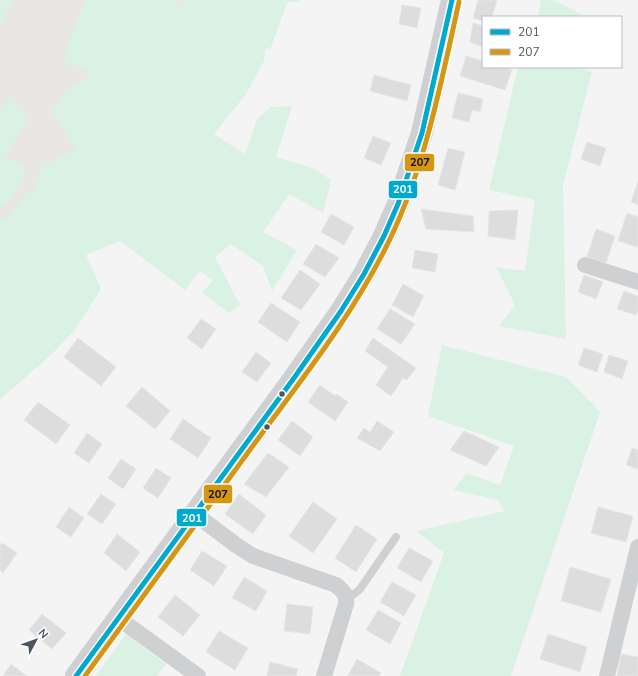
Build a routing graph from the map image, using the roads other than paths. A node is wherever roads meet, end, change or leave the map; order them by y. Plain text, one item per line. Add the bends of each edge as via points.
1 (452, 0) edge
2 (585, 265) dead end
3 (638, 282) edge
4 (195, 514) junction
5 (396, 537) dead end
6 (638, 547) edge
7 (635, 568) edge
8 (347, 597) junction
9 (118, 618) junction
10 (76, 676) edge
11 (198, 676) edge
12 (324, 676) edge
13 (607, 676) edge

1 - 4 main road via 422,133 398,204 384,236 341,311
2 - 3 street
4 - 8 street via 253,556 336,585
4 - 9 main road
5 - 8 lane via 360,589
6 - 7 street
7 - 13 street
8 - 12 street
9 - 10 main road
9 - 11 street

